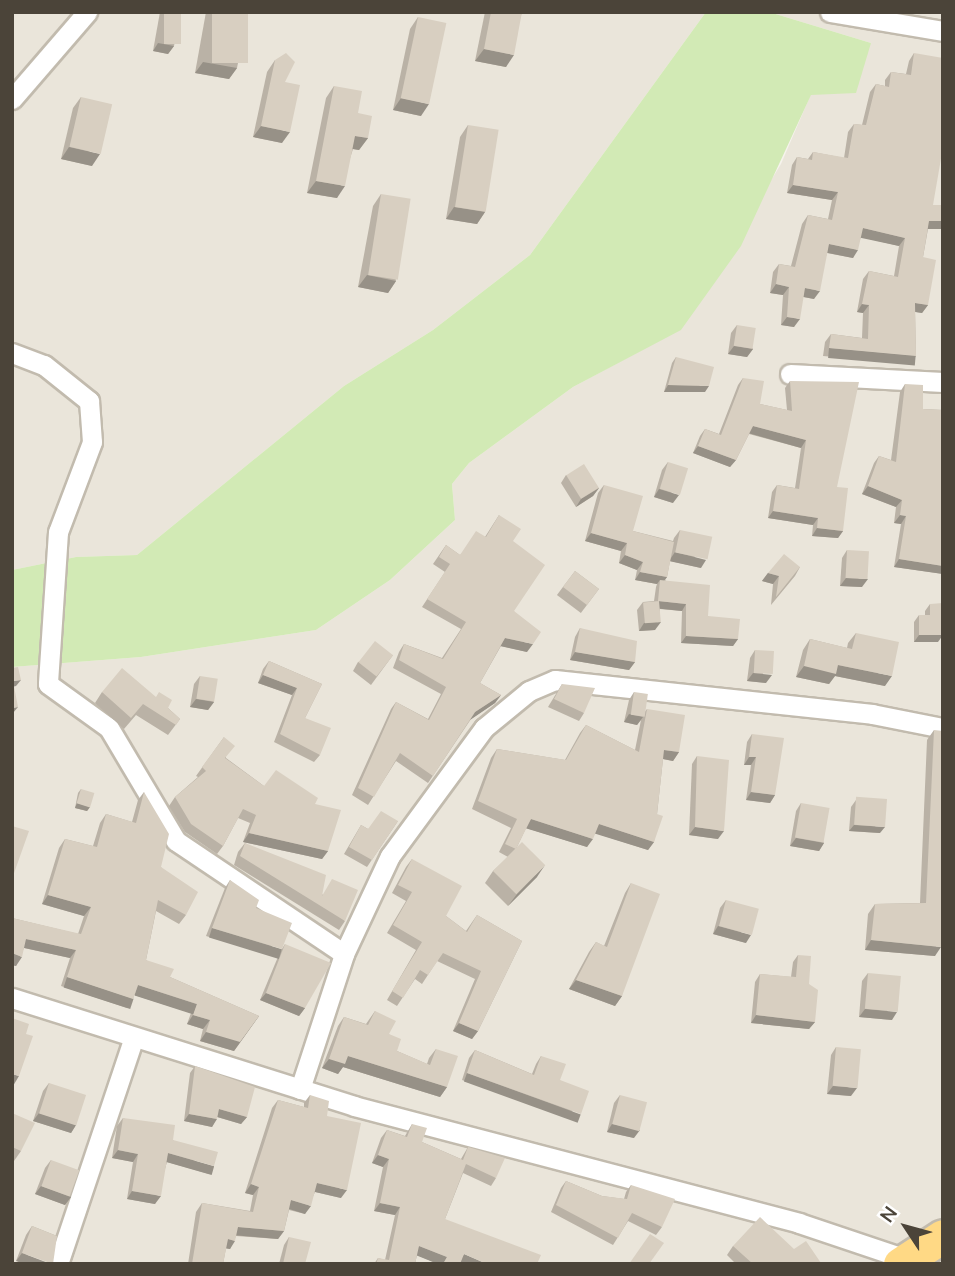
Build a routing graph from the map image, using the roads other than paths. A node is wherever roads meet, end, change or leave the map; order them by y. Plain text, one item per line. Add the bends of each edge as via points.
1 (87, 12) edge
2 (830, 12) edge
3 (943, 31) edge
4 (12, 99) edge
5 (12, 353) edge
6 (790, 374) dead end
7 (943, 382) edge
8 (943, 728) edge
9 (344, 954) junction
10 (12, 998) edge
11 (134, 1037) junction
12 (300, 1089) junction
13 (924, 1243) edge
14 (58, 1264) edge

1 - 4 street
2 - 3 street
5 - 9 street via 44,365 89,401 92,442 58,532 48,684 109,728 176,841
6 - 7 street
8 - 9 street via 873,714 555,680 541,685 484,728 428,799 390,856
9 - 12 street
10 - 11 street
11 - 12 street
11 - 14 street
12 - 13 street via 799,1223

